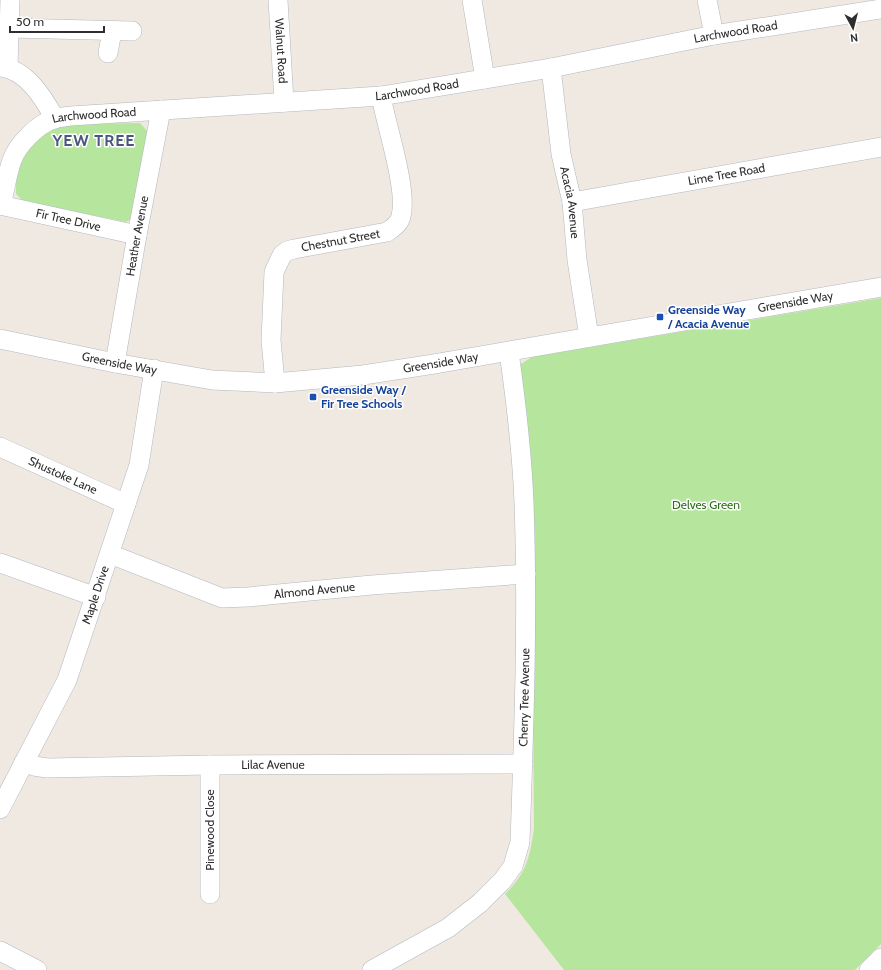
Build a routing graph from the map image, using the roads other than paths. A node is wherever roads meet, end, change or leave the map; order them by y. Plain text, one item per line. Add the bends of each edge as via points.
1 (10, 0) edge
2 (278, 0) edge
3 (472, 0) edge
4 (707, 0) edge
5 (881, 9) edge
6 (10, 28) junction
7 (112, 31) junction
8 (132, 31) dead end
9 (714, 35) junction
10 (108, 53) dead end
11 (4, 67) edge
12 (551, 68) junction
13 (485, 79) junction
14 (381, 96) junction
15 (284, 102) junction
16 (162, 110) junction
17 (55, 118) junction
18 (881, 147) edge
19 (572, 202) junction
20 (1, 205) edge
21 (137, 235) junction
22 (881, 287) edge
23 (589, 337) junction
24 (0, 339) edge
25 (509, 352) junction
26 (115, 363) junction
27 (154, 369) junction
28 (275, 382) junction
29 (0, 447) edge
30 (126, 504) junction
31 (110, 554) junction
32 (0, 563) edge
33 (526, 574) junction
34 (96, 597) junction
35 (24, 762) junction
36 (523, 764) junction
37 (210, 765) junction
38 (0, 809) edge
39 (210, 894) dead end
40 (0, 951) edge
41 (881, 958) edge
42 (37, 970) edge
43 (372, 970) edge
44 (869, 970) edge

1 - 6 street
2 - 15 street, Walnut Road
3 - 13 street
4 - 9 street
5 - 9 street, Larchwood Road
6 - 7 street
6 - 11 street
7 - 8 street
7 - 10 street
9 - 12 street, Larchwood Road
11 - 17 street via 24,77 40,94
12 - 13 street, Larchwood Road
12 - 19 street, Acacia Avenue via 561,154
13 - 14 street, Larchwood Road
14 - 15 street, Larchwood Road
14 - 28 street, Chestnut Street via 401,189 401,218 396,226 387,232 294,249 282,255 274,272 271,340
15 - 16 street, Larchwood Road
16 - 17 street, Larchwood Road
16 - 21 street, Heather Avenue
17 - 20 street, Larchwood Road via 39,128 17,151 12,160
18 - 19 street, Lime Tree Road
19 - 23 street, Acacia Avenue via 577,260
20 - 21 street, Fir Tree Drive
21 - 26 street, Heather Avenue
22 - 23 street, Greenside Way
23 - 25 street, Greenside Way
24 - 26 street, Greenside Way
25 - 28 street, Greenside Way via 363,375
25 - 33 street, Cherry Tree Avenue via 518,414
26 - 27 street, Greenside Way
27 - 28 street, Greenside Way via 212,380
27 - 30 street, Maple Drive via 139,465
29 - 30 street, Shustoke Lane
30 - 31 street, Maple Drive
31 - 33 street, Almond Avenue via 222,598
31 - 34 street, Maple Drive
32 - 34 street
33 - 36 street, Cherry Tree Avenue
34 - 35 street, Maple Drive via 67,680
35 - 37 street, Lilac Avenue via 47,768
35 - 38 street, Maple Drive
36 - 37 street, Lilac Avenue
36 - 43 street, Cherry Tree Avenue via 520,842 513,866 503,880 480,903 448,928
37 - 39 street, Pinewood Close
40 - 42 street
41 - 44 street

